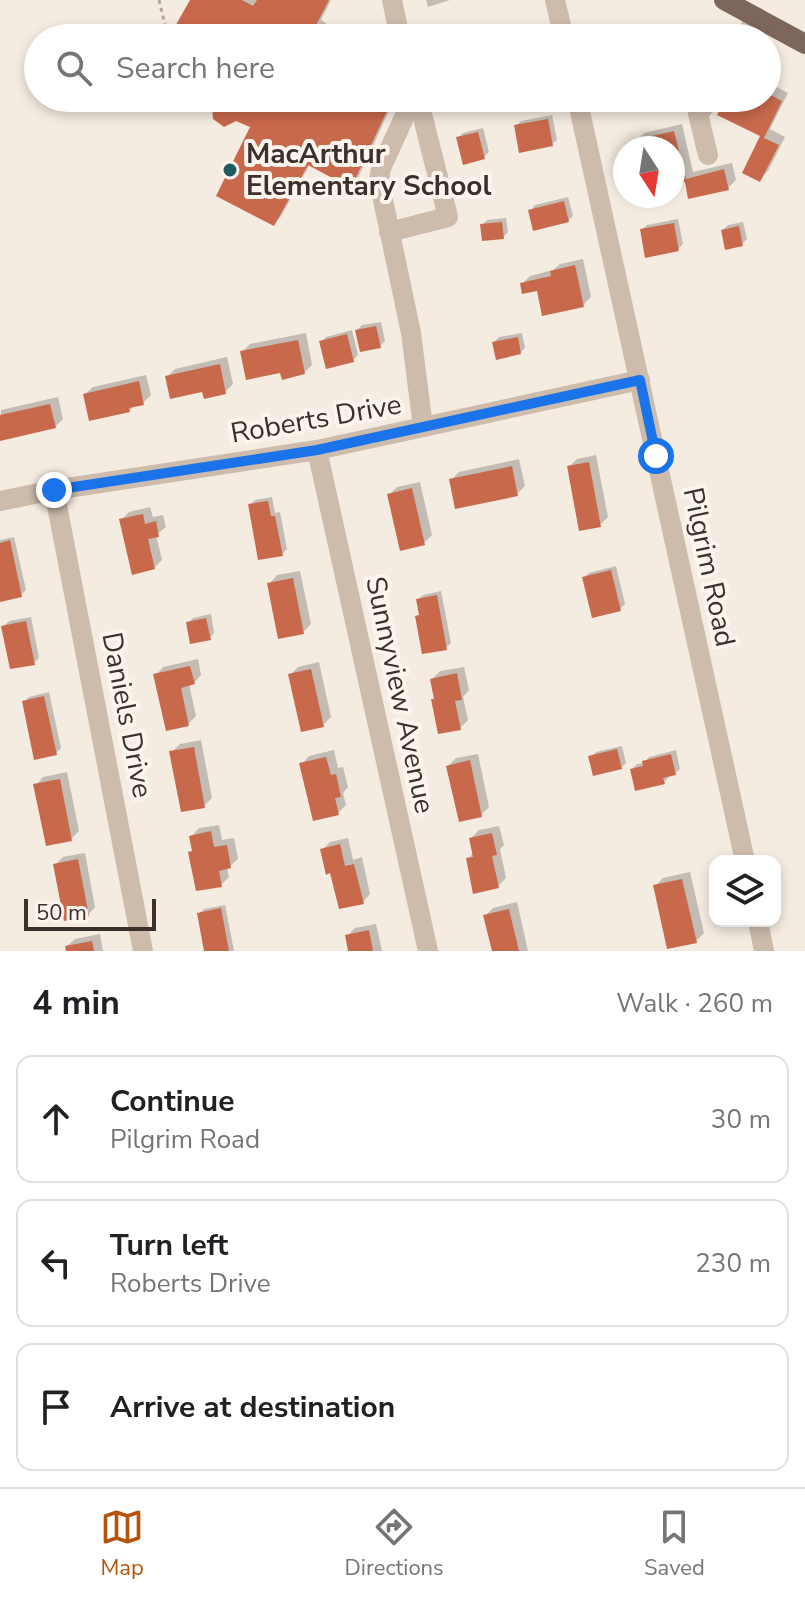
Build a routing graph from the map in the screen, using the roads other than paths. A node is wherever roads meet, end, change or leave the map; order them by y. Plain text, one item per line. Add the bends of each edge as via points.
1 (392, 0) edge
2 (555, 0) edge
3 (724, 0) edge
4 (756, 17) junction
5 (397, 24) edge
6 (561, 24) edge
7 (752, 24) edge
8 (769, 24) edge
9 (781, 31) edge
10 (805, 44) edge
11 (408, 112) edge
12 (420, 112) edge
13 (580, 112) edge
14 (700, 112) edge
15 (708, 155) dead end
16 (389, 232) junction
17 (640, 380) junction
18 (423, 427) junction
19 (317, 450) junction
20 (54, 490) junction
21 (0, 501) edge
22 (744, 855) edge
23 (759, 927) edge
24 (143, 951) edge
25 (428, 951) edge
26 (764, 951) edge

1 - 5 street
2 - 6 street
3 - 4 main road
4 - 7 street
4 - 8 main road
9 - 10 main road
11 - 16 street via 381,168
12 - 16 street via 448,217
13 - 17 street, Pilgrim Road
14 - 15 street
16 - 18 street via 411,333
17 - 18 street, Roberts Drive
17 - 22 street, Pilgrim Road
18 - 19 street, Roberts Drive
19 - 20 street, Roberts Drive
19 - 25 street, Sunnyview Avenue
20 - 21 street, Roberts Drive
20 - 24 street, Daniels Drive
23 - 26 street

